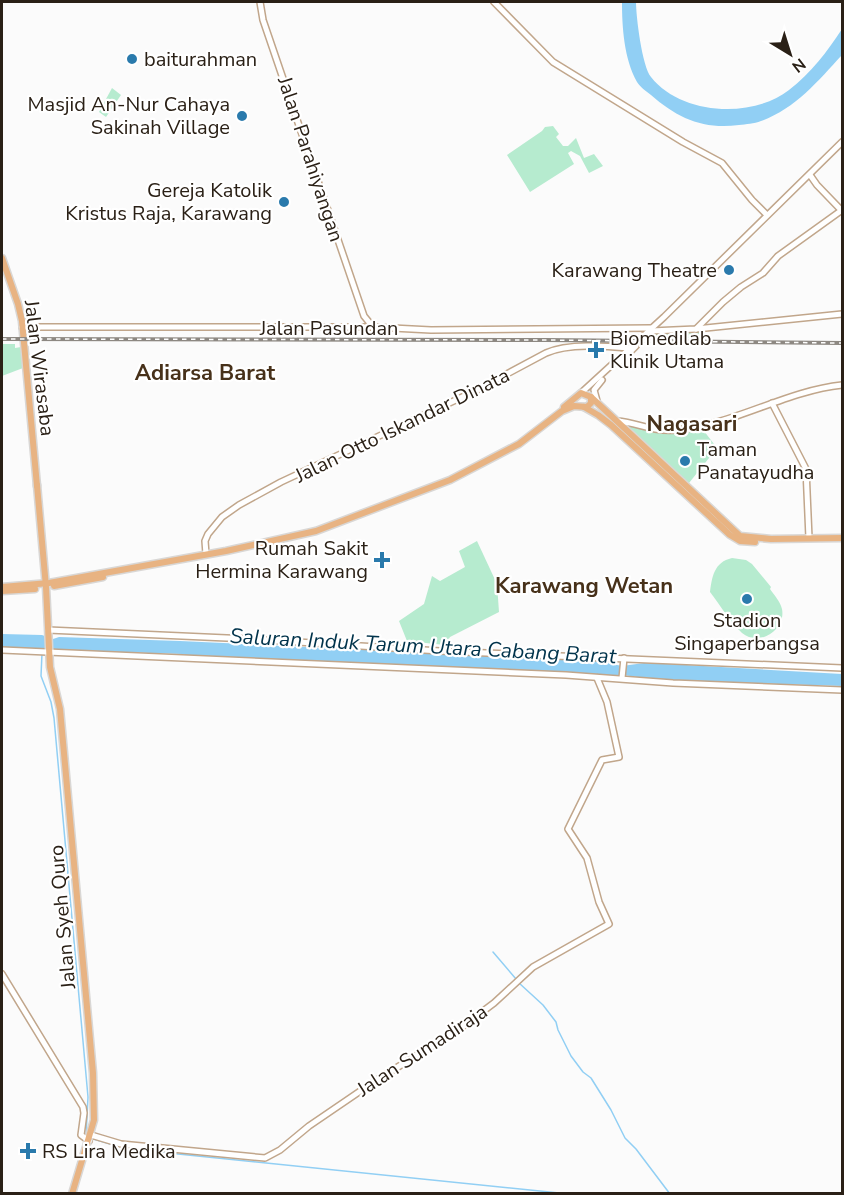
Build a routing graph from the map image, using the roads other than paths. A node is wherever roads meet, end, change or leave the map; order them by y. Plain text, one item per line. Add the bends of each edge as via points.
1 (260, 2) edge
2 (494, 2) edge
3 (843, 142) edge
4 (808, 176) junction
5 (842, 211) edge
6 (767, 215) junction
7 (2, 258) edge
8 (843, 314) edge
9 (364, 316) junction
10 (708, 317) junction
11 (662, 319) junction
12 (714, 326) junction
13 (22, 327) junction
14 (372, 327) junction
15 (358, 328) junction
16 (636, 329) junction
17 (651, 329) junction
18 (696, 329) junction
19 (670, 330) junction
20 (643, 336) junction
21 (630, 348) junction
22 (843, 385) edge
23 (581, 393) junction
24 (594, 397) junction
25 (575, 399) junction
26 (772, 403) junction
27 (580, 406) junction
28 (617, 421) junction
29 (516, 444) junction
30 (703, 506) junction
31 (294, 537) junction
32 (809, 538) junction
33 (818, 540) junction
34 (840, 540) edge
35 (206, 554) junction
36 (48, 585) junction
37 (2, 587) edge
38 (2, 591) edge
39 (49, 633) junction
40 (2, 650) edge
41 (46, 651) junction
42 (624, 661) junction
43 (843, 668) edge
44 (622, 677) junction
45 (597, 678) junction
46 (843, 690) edge
47 (2, 974) edge
48 (90, 1138) junction
49 (72, 1194) edge

1 - 9 street, Jalan Parahiyangan
2 - 6 street via 553,62 722,164
3 - 4 street
4 - 5 street
4 - 6 street
5 - 10 street via 785,251
6 - 11 street
7 - 13 main road, Jalan Wirasaba
8 - 12 street, Jalan Pasundan
9 - 14 street, Jalan Parahiyangan
9 - 15 street
10 - 12 street
10 - 18 street
11 - 17 street
11 - 19 street
12 - 18 street, Jalan Pasundan
13 - 15 street, Jalan Pasundan
13 - 36 main road, Jalan Wirasaba
14 - 15 street, Jalan Pasundan
14 - 16 street, Jalan Pasundan
16 - 17 street, Jalan Pasundan
16 - 20 street
17 - 19 street, Jalan Pasundan
17 - 20 street
17 - 24 street via 599,382
18 - 19 street, Jalan Pasundan
20 - 21 street
21 - 23 street
21 - 35 street, Jalan Otto Iskandar Dinata via 599,346 546,353 239,505 208,534
22 - 26 street
23 - 24 main road
23 - 25 main road
24 - 27 main road via 589,405
24 - 28 main road
25 - 27 main road
25 - 29 main road
26 - 28 street via 706,425 677,430 658,431
26 - 32 street via 806,469
27 - 29 main road via 559,413
27 - 30 main road via 611,425
28 - 30 main road
29 - 31 main road via 450,480
30 - 32 main road via 740,536
30 - 33 main road via 740,541
31 - 35 main road
31 - 36 main road via 274,544
32 - 33 main road
33 - 34 main road
35 - 36 main road
36 - 37 main road
36 - 38 main road
36 - 39 main road, Jalan Syeh Quro
39 - 41 main road, Jalan Syeh Quro
39 - 42 street
40 - 41 street
41 - 45 street
41 - 48 main road, Jalan Syeh Quro via 60,709 93,1073 94,1120
42 - 43 street
42 - 44 street
44 - 45 street
44 - 46 street
45 - 48 street, Jalan Sumadiraja via 607,702 619,757 602,760 568,829 587,858 609,924 533,967 457,1031 375,1081 265,1158
47 - 48 street via 83,1107 81,1135
48 - 49 main road, Jalan Syeh Quro

